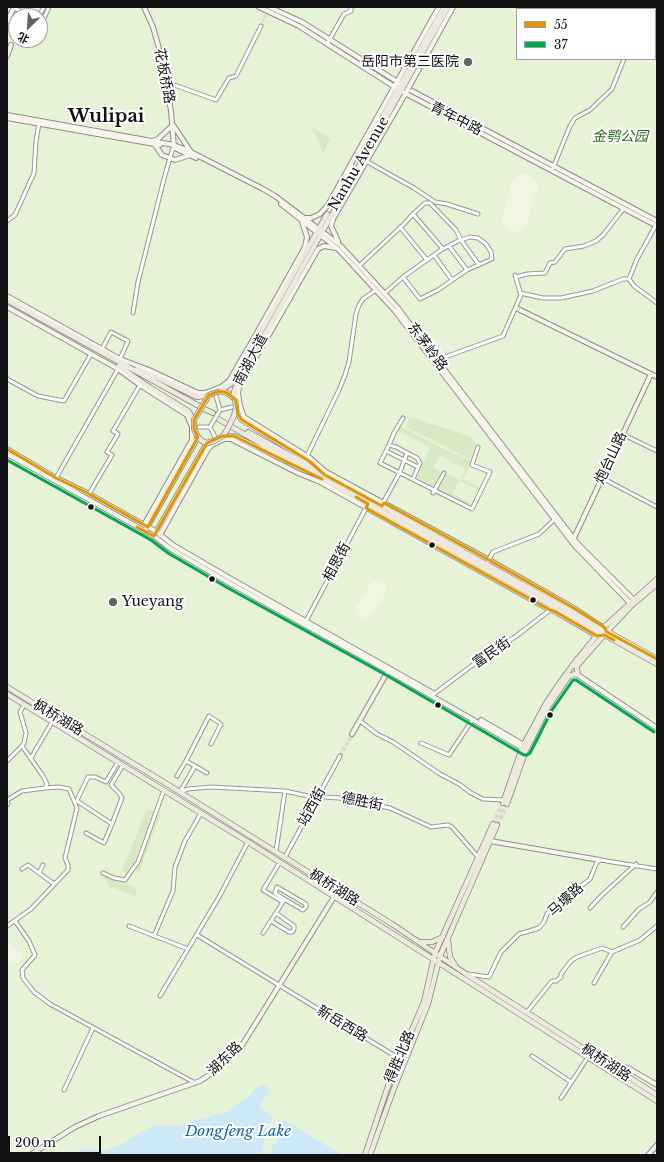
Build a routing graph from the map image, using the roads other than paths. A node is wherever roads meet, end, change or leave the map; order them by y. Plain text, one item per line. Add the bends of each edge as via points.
1 (14, 7) edge
2 (144, 7) edge
3 (259, 7) edge
4 (269, 7) edge
5 (351, 7) edge
6 (439, 7) edge
7 (444, 7) edge
8 (448, 7) edge
9 (453, 7) edge
10 (7, 22) edge
11 (261, 26) tunnel mouth
12 (329, 42) junction
13 (624, 60) edge
14 (166, 82) junction
15 (402, 88) junction
16 (7, 117) edge
17 (39, 122) junction
18 (173, 125) junction
19 (153, 143) junction
20 (174, 147) junction
21 (190, 154) junction
22 (170, 158) junction
23 (366, 161) junction
24 (553, 168) junction
25 (624, 208) junction
26 (413, 214) junction
27 (478, 214) dead end
28 (298, 218) junction
29 (305, 218) junction
30 (7, 221) edge
31 (657, 224) edge
32 (400, 227) junction
33 (319, 232) junction
34 (461, 240) junction
35 (448, 246) junction
36 (339, 247) junction
37 (443, 249) junction
38 (434, 255) junction
39 (427, 260) junction
40 (479, 265) junction
41 (359, 266) junction
42 (467, 270) junction
43 (403, 277) junction
44 (629, 279) junction
45 (452, 280) junction
46 (376, 290) junction
47 (384, 293) junction
48 (520, 293) junction
49 (7, 296) edge
50 (7, 301) edge
51 (657, 303) edge
52 (7, 307) edge
53 (516, 308) junction
54 (133, 313) dead end
55 (269, 321) junction
56 (102, 348) junction
57 (91, 354) junction
58 (436, 360) junction
59 (119, 364) junction
60 (651, 374) junction
61 (657, 377) edge
62 (7, 379) edge
63 (140, 385) junction
64 (220, 391) junction
65 (209, 395) junction
66 (216, 396) dead end
67 (235, 399) junction
68 (234, 408) junction
69 (220, 410) junction
70 (212, 415) dead end
71 (219, 418) dead end
72 (403, 418) dead end
73 (194, 420) junction
74 (228, 423) dead end
75 (233, 426) dead end
76 (199, 427) dead end
77 (210, 427) junction
78 (622, 434) junction
79 (223, 436) junction
80 (198, 437) junction
81 (215, 437) dead end
82 (207, 443) junction
83 (389, 445) junction
84 (478, 447) dead end
85 (7, 449) edge
86 (386, 451) junction
87 (657, 451) edge
88 (407, 453) junction
89 (7, 454) edge
90 (307, 456) junction
91 (405, 461) junction
92 (418, 467) junction
93 (400, 472) junction
94 (444, 473) dead end
95 (324, 477) junction
96 (56, 478) junction
97 (602, 478) junction
98 (413, 479) junction
99 (434, 492) junction
100 (90, 494) junction
101 (383, 504) junction
102 (367, 506) junction
103 (657, 507) edge
104 (554, 520) junction
105 (146, 528) junction
106 (157, 534) junction
107 (421, 534) junction
108 (572, 540) junction
109 (426, 541) junction
110 (445, 547) junction
111 (447, 553) junction
112 (488, 562) junction
113 (657, 579) edge
114 (657, 584) edge
115 (633, 602) junction
116 (550, 610) junction
117 (306, 621) junction
118 (586, 629) junction
119 (602, 632) junction
120 (591, 642) junction
121 (578, 659) junction
122 (657, 659) edge
123 (657, 664) edge
124 (577, 666) junction
125 (388, 671) junction
126 (578, 675) junction
127 (569, 676) junction
128 (563, 678) junction
129 (7, 686) edge
130 (7, 694) edge
131 (434, 694) junction
132 (24, 705) junction
133 (473, 719) junction
134 (360, 721) junction
135 (52, 722) junction
136 (657, 728) edge
137 (352, 734) tunnel mouth
138 (421, 743) dead end
139 (211, 744) dead end
140 (22, 746) junction
141 (525, 748) junction
142 (340, 756) tunnel mouth
143 (31, 758) junction
144 (7, 761) edge
145 (186, 761) junction
146 (118, 762) junction
147 (123, 765) junction
148 (195, 766) junction
149 (207, 773) dead end
150 (177, 776) dead end
151 (106, 782) junction
152 (111, 786) junction
153 (45, 788) junction
154 (164, 790) junction
155 (285, 791) junction
156 (180, 792) junction
157 (318, 795) junction
158 (505, 802) joint
159 (7, 806) edge
160 (200, 813) junction
161 (112, 824) junction
162 (86, 833) dead end
163 (490, 840) junction
164 (248, 842) junction
165 (276, 851) junction
166 (285, 857) junction
167 (478, 857) junction
168 (600, 860) junction
169 (280, 862) junction
170 (636, 864) junction
171 (43, 865) dead end
172 (657, 868) edge
173 (22, 869) dead end
174 (39, 873) junction
175 (103, 873) dead end
176 (54, 884) junction
177 (657, 892) edge
178 (334, 896) junction
179 (284, 900) junction
180 (590, 908) dead end
181 (276, 914) junction
182 (15, 921) junction
183 (271, 921) junction
184 (7, 926) edge
185 (129, 926) dead end
186 (657, 926) edge
187 (623, 927) dead end
188 (263, 933) dead end
189 (197, 935) junction
190 (154, 936) junction
191 (445, 937) junction
192 (417, 941) junction
193 (188, 949) junction
194 (612, 952) junction
195 (437, 955) junction
196 (434, 959) junction
197 (439, 962) junction
198 (455, 966) junction
199 (466, 974) junction
200 (594, 983) dead end
201 (279, 986) junction
202 (160, 996) dead end
203 (527, 1012) junction
204 (93, 1028) junction
205 (532, 1056) dead end
206 (588, 1057) junction
207 (594, 1058) junction
208 (400, 1059) junction
209 (404, 1063) junction
210 (620, 1072) junction
211 (571, 1082) junction
212 (195, 1083) junction
213 (657, 1085) edge
214 (64, 1090) dead end
215 (657, 1095) edge
216 (561, 1098) dead end
217 (657, 1100) edge
218 (657, 1145) edge
219 (30, 1155) edge
220 (365, 1155) edge
221 (370, 1155) edge
222 (648, 1155) edge

1 - 10 main road
2 - 14 main road, 花板桥路 via 153,27
3 - 12 main road, 青年中路
4 - 12 main road, 青年中路 via 302,22
5 - 12 street via 351,11 344,14
6 - 15 main road
7 - 15 main road, Nanhu Avenue
8 - 15 main road, Nanhu Avenue
9 - 15 main road
11 - 14 street via 236,76 229,78 216,100
12 - 15 main road, 青年中路
13 - 24 street via 612,89 590,110 575,118
14 - 18 main road, 花板桥路
15 - 23 main road
15 - 24 main road, 青年中路
15 - 24 main road, 青年中路
15 - 29 main road via 328,205 320,214
15 - 33 main road, Nanhu Avenue
16 - 17 main road, 东茅岭路
17 - 19 main road, 东茅岭路
17 - 30 street via 34,173 14,215
18 - 19 main road
18 - 20 main road, 花板桥路
18 - 21 main road
19 - 20 main road, 东茅岭路
19 - 22 main road via 162,155
20 - 21 main road, 东茅岭路
20 - 22 street
21 - 22 main road via 176,160
21 - 28 main road, 东茅岭路 via 274,198
21 - 29 main road, 东茅岭路 via 263,189
22 - 54 street via 138,282
23 - 27 street via 435,202
23 - 36 main road via 331,226
24 - 25 main road, 青年中路
24 - 31 main road, 青年中路
25 - 31 main road, 青年中路
25 - 48 street via 604,235 596,241 565,249 555,262 550,263 545,272 516,276
26 - 32 street
26 - 34 street via 425,203 430,203 456,230
26 - 37 street
28 - 33 main road, 东茅岭路
28 - 59 main road via 307,233 305,247 229,381 221,387 198,393 149,370
29 - 33 main road, 东茅岭路
31 - 44 street
32 - 39 street
32 - 41 street
33 - 36 main road, 东茅岭路
33 - 55 main road, Nanhu Avenue
34 - 35 street
34 - 40 street
34 - 40 street via 470,236 486,244 492,258
35 - 37 street
35 - 42 street
36 - 41 main road, 东茅岭路
36 - 46 main road, 东茅岭路
36 - 90 main road via 324,246 318,249 239,388 240,406 244,417
37 - 38 street
38 - 39 street
38 - 45 street
39 - 43 street
40 - 42 street
41 - 47 main road, 东茅岭路
42 - 45 street
43 - 45 street via 420,299
43 - 47 street
44 - 48 street via 593,291 560,298 543,298
44 - 51 street via 634,286
46 - 90 street via 359,305 345,374
46 - 104 main road, 东茅岭路 via 395,311
47 - 58 main road, 东茅岭路
48 - 53 street
49 - 56 main road
50 - 59 main road
52 - 57 main road
53 - 58 street via 503,336
53 - 60 main road
55 - 64 main road via 232,383
55 - 67 main road, 南湖大道 via 236,386
56 - 59 main road
56 - 59 street via 111,332 128,341
57 - 59 main road
57 - 62 street via 64,401 38,396
58 - 108 main road, 东茅岭路
59 - 63 main road
59 - 65 main road via 154,376 197,396
59 - 70 main road
59 - 73 main road via 149,387 188,411
59 - 96 street
60 - 61 main road
60 - 78 main road, 炮台山路
63 - 100 street via 113,431 118,434 107,452 112,455
63 - 105 main road via 187,415 193,433 192,440
64 - 65 main road, bridge
64 - 67 main road
65 - 73 main road, bridge
66 - 69 street
67 - 68 main road, bridge
68 - 69 street
68 - 79 main road, bridge via 230,424
68 - 95 main road via 242,420 309,461
69 - 77 street, bridge
71 - 74 main road
72 - 83 street
73 - 80 main road, bridge via 194,429
75 - 95 main road
76 - 77 street
77 - 81 street
78 - 87 street
78 - 97 main road, 炮台山路
79 - 82 main road, bridge
79 - 95 main road via 234,436
80 - 82 main road
80 - 105 main road
82 - 106 main road
83 - 86 street
83 - 88 street
84 - 99 street via 472,465 490,472 472,509
85 - 96 main road
86 - 91 street
86 - 93 street via 380,463
88 - 91 street
88 - 92 street via 417,458 420,463
89 - 105 main road
90 - 101 main road via 326,472
91 - 92 street
91 - 93 street
92 - 98 street
93 - 98 street
93 - 101 street
94 - 99 street
95 - 101 main road
95 - 102 main road
96 - 100 main road
97 - 103 street
97 - 108 main road, 炮台山路
98 - 99 street
100 - 105 main road
101 - 112 main road
102 - 106 main road via 228,439 208,449
102 - 107 main road
102 - 109 main road
102 - 117 street, 相思街
104 - 108 main road, 东茅岭路
104 - 112 street via 539,534 493,552
105 - 106 main road
106 - 117 main road
106 - 125 main road via 171,549
107 - 109 main road
107 - 110 main road
108 - 115 main road, 东茅岭路
109 - 111 main road
110 - 111 main road
110 - 119 main road
111 - 116 main road
112 - 119 main road
113 - 115 main road
114 - 115 main road
115 - 119 main road
116 - 118 main road
116 - 131 street, 富民街
117 - 131 main road
118 - 119 main road
118 - 120 main road via 591,634
119 - 120 main road
119 - 122 main road
119 - 123 main road
119 - 124 main road
120 - 121 main road
121 - 124 main road
121 - 128 main road
124 - 126 main road
124 - 127 main road
125 - 133 main road
125 - 134 main road
126 - 127 main road
126 - 136 main road
127 - 128 main road
127 - 141 main road
128 - 141 main road via 545,705
129 - 156 main road, 枫桥湖路
130 - 132 main road, 枫桥湖路
131 - 141 main road
132 - 135 main road, 枫桥湖路
132 - 140 street via 20,712 26,733
133 - 138 street via 449,755
133 - 141 main road
134 - 137 main road
134 - 158 street via 477,796
135 - 143 street
135 - 146 main road, 枫桥湖路
139 - 145 street via 222,724 209,716
140 - 143 street
140 - 144 street
141 - 158 main road
142 - 157 street, 站西街
143 - 153 street via 47,784
145 - 148 street
145 - 150 street
146 - 147 main road, 枫桥湖路
146 - 151 street
147 - 152 street
147 - 154 main road, 枫桥湖路
148 - 149 street
148 - 156 street
151 - 152 street
151 - 161 street via 88,777 77,801
152 - 161 street via 122,798
153 - 159 street via 22,791 7,800
153 - 176 street via 59,787 69,790 77,808 65,858 68,870
154 - 160 main road, 枫桥湖路
154 - 175 street via 138,862 125,880
155 - 156 street, 德胜街 via 211,787
155 - 157 street, 德胜街 via 308,796
155 - 165 street
156 - 165 main road, 枫桥湖路
157 - 166 street, 站西街
157 - 167 street, 德胜街 via 390,808 431,827 448,825
160 - 164 main road, 枫桥湖路
160 - 190 street via 184,841 175,867 172,891
161 - 162 street via 104,843
163 - 167 main road via 495,824
163 - 168 main road
163 - 191 main road
164 - 169 main road, 枫桥湖路
164 - 189 street
165 - 166 main road, 枫桥湖路
166 - 192 main road, 枫桥湖路
167 - 191 main road
168 - 170 street
168 - 199 street, 马壕路 via 590,879 551,909 538,928 519,934 501,952 489,977
169 - 178 main road, 枫桥湖路
169 - 179 street via 264,890
170 - 172 street
170 - 180 street
171 - 174 street
173 - 174 street via 28,865
174 - 176 street
176 - 182 street via 31,909
177 - 187 street
178 - 196 main road, 枫桥湖路
178 - 201 main road, 湖东路
179 - 179 street via 303,910 306,907 306,904 277,887 276,893
179 - 181 street
181 - 183 street
181 - 183 street via 294,926 292,932
182 - 184 street
182 - 204 street via 35,955 22,970 23,978 34,992 50,1004
183 - 188 street
185 - 190 street
186 - 194 street via 640,940
189 - 193 street
189 - 201 street, 新岳西路
190 - 193 street
191 - 192 main road via 432,942
191 - 195 main road
191 - 198 main road
192 - 195 main road, 枫桥湖路
193 - 202 street
194 - 200 street
194 - 203 street via 602,948 571,961 561,977 552,981
195 - 196 main road, 得胜北路
195 - 197 main road, 得胜北路
195 - 198 main road, 枫桥湖路
196 - 197 main road, 枫桥湖路
196 - 208 main road, 得胜北路 via 424,1002
197 - 206 main road, 枫桥湖路
197 - 209 main road, 得胜北路 via 428,1004
198 - 199 main road, 枫桥湖路
199 - 203 main road, 枫桥湖路
201 - 208 street, 新岳西路
201 - 212 main road, 湖东路 via 240,1047 207,1078
203 - 207 main road, 枫桥湖路
204 - 212 street
204 - 214 street
205 - 211 street
206 - 207 main road, 枫桥湖路
206 - 211 street
207 - 210 main road, 枫桥湖路
207 - 217 main road, 枫桥湖路
208 - 209 street, 新岳西路
208 - 220 main road, 得胜北路 via 388,1086
209 - 221 main road, 得胜北路
210 - 213 main road via 623,1067 628,1068
210 - 215 main road, 枫桥湖路
211 - 216 street
212 - 219 main road, 湖东路 via 99,1116 75,1127
218 - 222 main road

